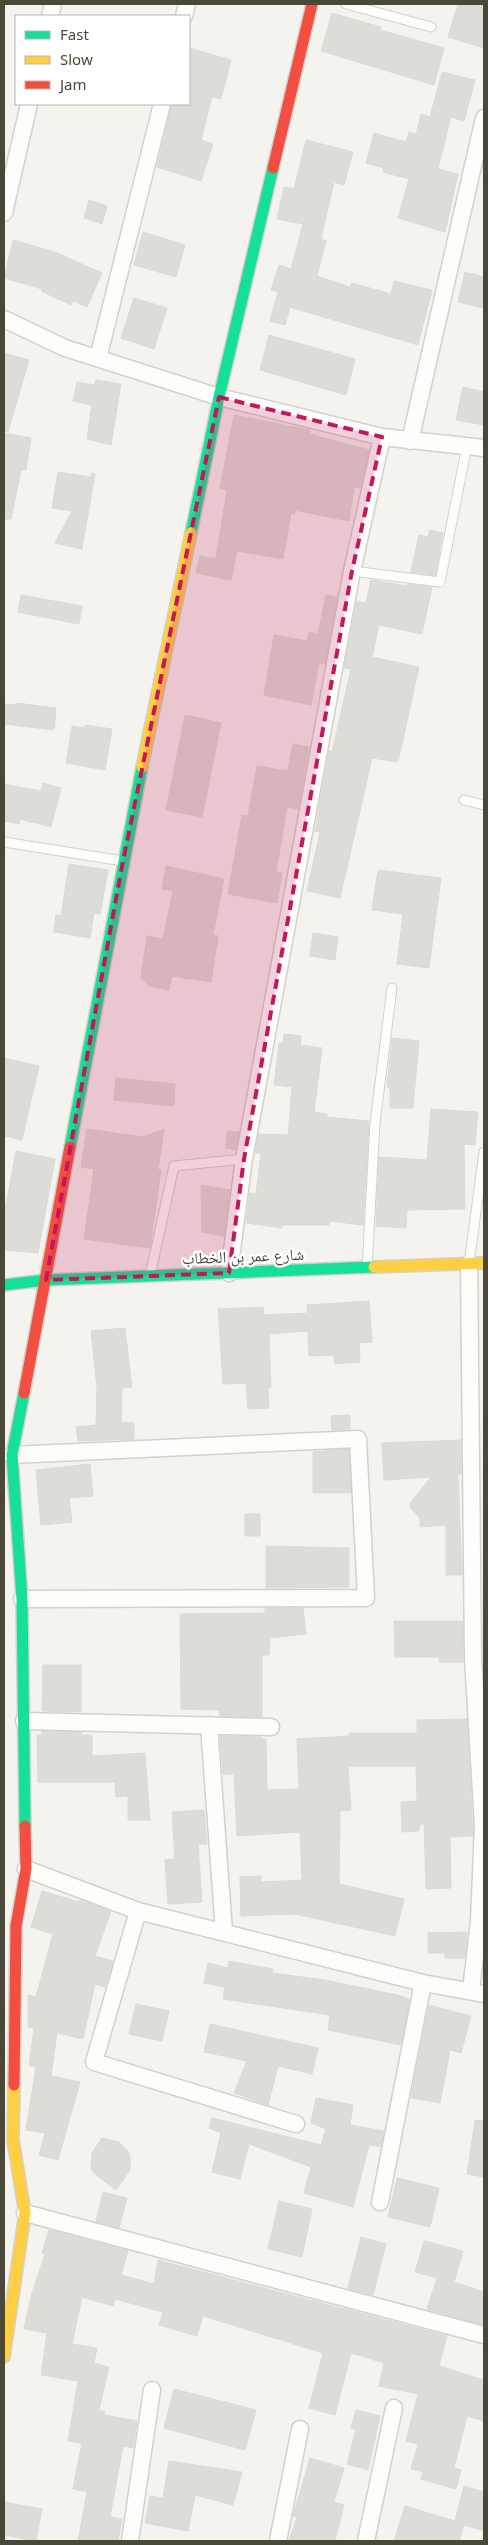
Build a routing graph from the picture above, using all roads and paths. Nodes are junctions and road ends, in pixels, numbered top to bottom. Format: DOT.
graph roads {
  1 [pos="312,4"];
  2 [pos="346,4"];
  3 [pos="430,27"];
  4 [pos="29,105"];
  5 [pos="162,105"];
  6 [pos="484,118"];
  7 [pos="4,213"];
  8 [pos="4,319"];
  9 [pos="98,358"];
  10 [pos="219,397"];
  11 [pos="382,437"];
  12 [pos="410,441"];
  13 [pos="467,446"];
  14 [pos="484,448"];
  15 [pos="352,571"];
  16 [pos="464,800"];
  17 [pos="484,805"];
  18 [pos="4,842"];
  19 [pos="123,861"];
  20 [pos="392,988"];
  21 [pos="484,1152"];
  22 [pos="244,1159"];
  23 [pos="477,1263"];
  24 [pos="367,1268"];
  25 [pos="229,1273"];
  26 [pos="150,1276"];
  27 [pos="46,1280"];
  28 [pos="4,1285"];
  29 [pos="12,1455"];
  30 [pos="22,1598"];
  31 [pos="24,1721"];
  32 [pos="210,1725"];
  33 [pos="271,1727"];
  34 [pos="26,1869"];
  35 [pos="138,1911"];
  36 [pos="224,1932"];
  37 [pos="423,1983"];
  38 [pos="478,1992"];
  39 [pos="296,2124"];
  40 [pos="380,2202"];
  41 [pos="25,2213"];
  42 [pos="484,2335"];
  43 [pos="4,2357"];
  44 [pos="152,2390"];
  45 [pos="394,2408"];
  46 [pos="300,2429"];
  47 [pos="130,2541"];
  48 [pos="278,2541"];
  49 [pos="366,2541"];
  1 -- 10 [label="street"];
  2 -- 3 [label="lane"];
  4 -- 7 [label="street"];
  5 -- 9 [label="street"];
  6 -- 12 [label="street"];
  8 -- 9 [label="street"];
  9 -- 10 [label="street"];
  10 -- 11 [label="street"];
  10 -- 19 [label="street"];
  11 -- 12 [label="street"];
  11 -- 15 [label="street"];
  12 -- 13 [label="street"];
  13 -- 14 [label="street"];
  13 -- 15 [label="lane"];
  15 -- 22 [label="street"];
  16 -- 17 [label="lane"];
  18 -- 19 [label="lane"];
  19 -- 27 [label="street"];
  20 -- 24 [label="lane"];
  21 -- 23 [label="lane"];
  22 -- 25 [label="street"];
  22 -- 26 [label="lane"];
  23 -- 24 [label="street, شارع عمر بن الخطاب"];
  23 -- 38 [label="street"];
  24 -- 25 [label="street, شارع عمر بن الخطاب"];
  25 -- 26 [label="street, شارع عمر بن الخطاب"];
  26 -- 27 [label="street, شارع عمر بن الخطاب"];
  27 -- 28 [label="street, شارع عمر بن الخطاب"];
  27 -- 29 [label="street"];
  29 -- 30 [label="street"];
  29 -- 30 [label="street"];
  30 -- 31 [label="street"];
  31 -- 32 [label="street"];
  31 -- 34 [label="street"];
  32 -- 33 [label="street"];
  32 -- 36 [label="street"];
  34 -- 35 [label="street"];
  34 -- 41 [label="street"];
  35 -- 36 [label="street"];
  35 -- 39 [label="street"];
  36 -- 37 [label="street"];
  37 -- 38 [label="street"];
  37 -- 40 [label="street"];
  41 -- 42 [label="street"];
  41 -- 43 [label="street"];
  44 -- 47 [label="street"];
  45 -- 49 [label="street"];
  46 -- 48 [label="street"];
}
